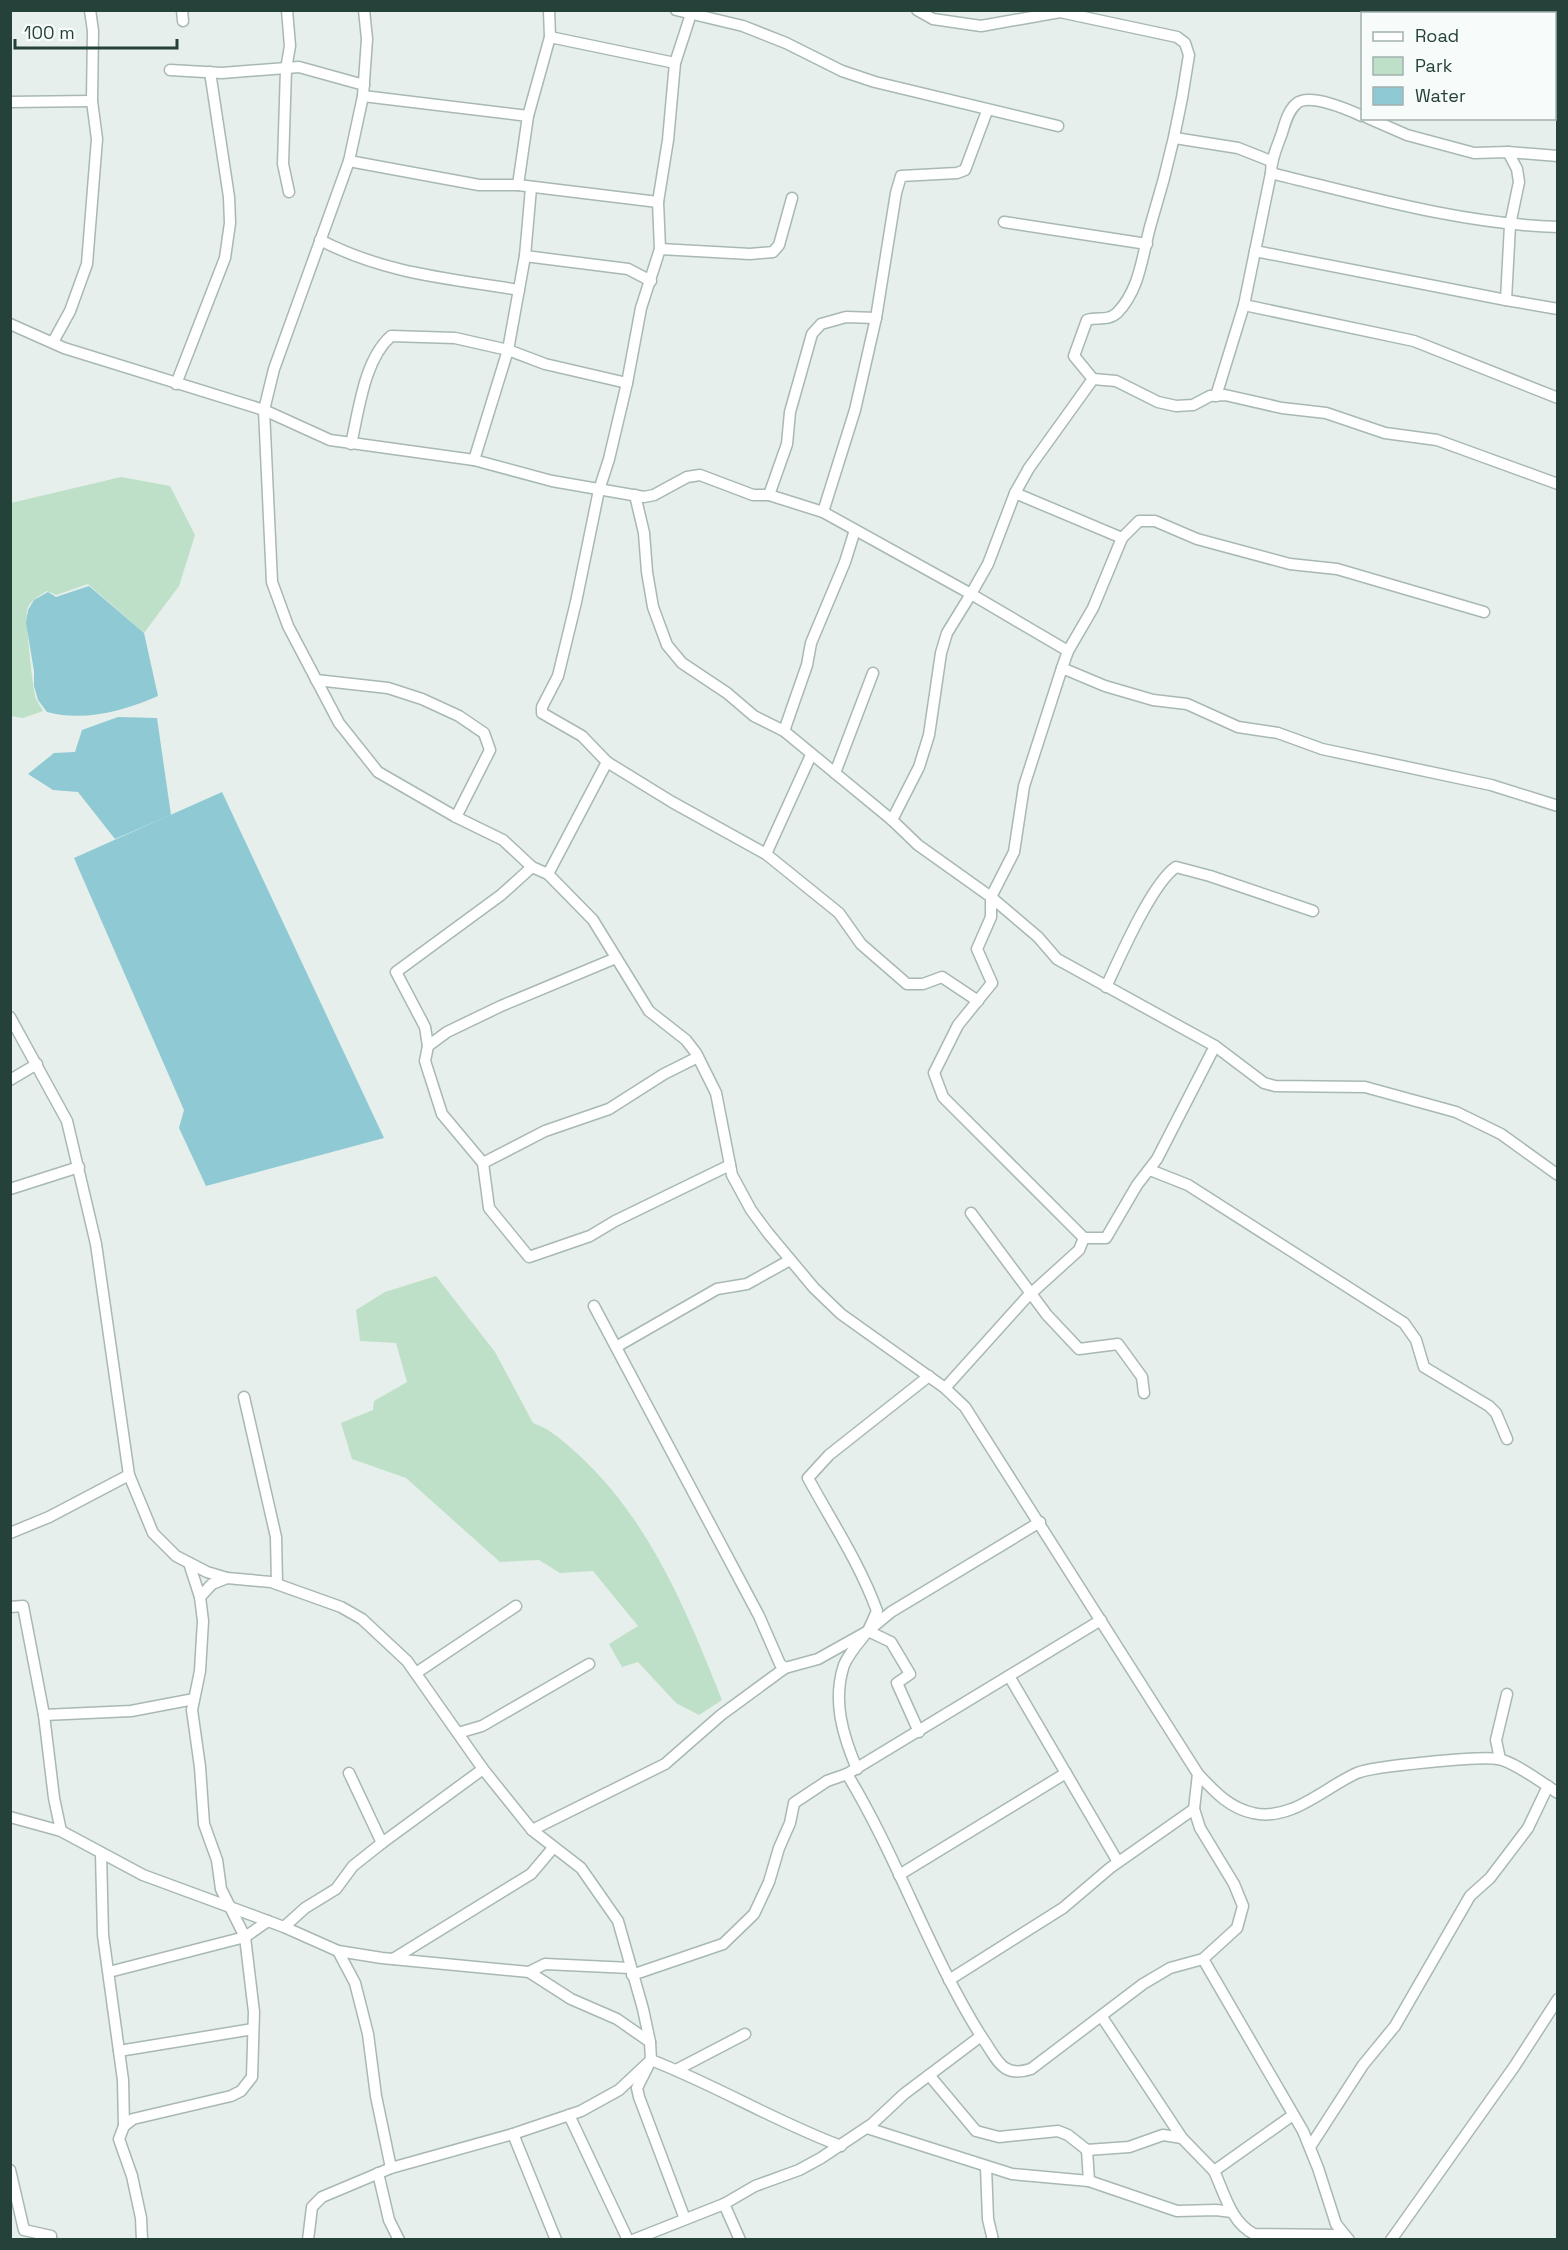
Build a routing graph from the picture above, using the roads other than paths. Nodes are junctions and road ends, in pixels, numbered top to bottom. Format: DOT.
graph roads {
  1 [pos="90,10"];
  2 [pos="287,10"];
  3 [pos="364,10"];
  4 [pos="549,10"];
  5 [pos="676,10"];
  6 [pos="916,10"];
  7 [pos="691,14"];
  8 [pos="550,37"];
  9 [pos="675,63"];
  10 [pos="286,69"];
  11 [pos="170,70"];
  12 [pos="210,72"];
  13 [pos="363,91"];
  14 [pos="92,101"];
  15 [pos="10,102"];
  16 [pos="987,111"];
  17 [pos="528,116"];
  18 [pos="1361,116"];
  19 [pos="1373,120"];
  20 [pos="1058,126"];
  21 [pos="1175,138"];
  22 [pos="1508,152"];
  23 [pos="1557,156"];
  24 [pos="349,161"];
  25 [pos="1271,161"];
  26 [pos="1271,173"];
  27 [pos="518,185"];
  28 [pos="531,188"];
  29 [pos="289,192"];
  30 [pos="792,198"];
  31 [pos="658,202"];
  32 [pos="1004,222"];
  33 [pos="1510,225"];
  34 [pos="1557,227"];
  35 [pos="320,240"];
  36 [pos="1148,244"];
  37 [pos="660,249"];
  38 [pos="1255,251"];
  39 [pos="525,255"];
  40 [pos="651,281"];
  41 [pos="519,290"];
  42 [pos="1506,300"];
  43 [pos="1244,305"];
  44 [pos="1557,309"];
  45 [pos="876,318"];
  46 [pos="10,324"];
  47 [pos="53,342"];
  48 [pos="508,350"];
  49 [pos="1093,379"];
  50 [pos="627,383"];
  51 [pos="176,384"];
  52 [pos="1216,396"];
  53 [pos="1557,398"];
  54 [pos="264,410"];
  55 [pos="351,444"];
  56 [pos="474,460"];
  57 [pos="1557,484"];
  58 [pos="598,490"];
  59 [pos="1015,493"];
  60 [pos="635,495"];
  61 [pos="769,495"];
  62 [pos="823,512"];
  63 [pos="855,530"];
  64 [pos="1122,538"];
  65 [pos="971,594"];
  66 [pos="1484,612"];
  67 [pos="1068,651"];
  68 [pos="1062,668"];
  69 [pos="873,673"];
  70 [pos="316,680"];
  71 [pos="784,731"];
  72 [pos="811,755"];
  73 [pos="607,762"];
  74 [pos="835,773"];
  75 [pos="1557,806"];
  76 [pos="456,817"];
  77 [pos="892,820"];
  78 [pos="766,854"];
  79 [pos="532,867"];
  80 [pos="548,874"];
  81 [pos="991,897"];
  82 [pos="1313,911"];
  83 [pos="616,958"];
  84 [pos="1106,987"];
  85 [pos="978,1001"];
  86 [pos="10,1017"];
  87 [pos="428,1046"];
  88 [pos="1215,1046"];
  89 [pos="698,1057"];
  90 [pos="37,1064"];
  91 [pos="10,1080"];
  92 [pos="483,1163"];
  93 [pos="730,1165"];
  94 [pos="79,1167"];
  95 [pos="1150,1170"];
  96 [pos="1557,1175"];
  97 [pos="10,1190"];
  98 [pos="971,1213"];
  99 [pos="1084,1238"];
  100 [pos="790,1260"];
  101 [pos="1032,1292"];
  102 [pos="594,1306"];
  103 [pos="616,1347"];
  104 [pos="929,1376"];
  105 [pos="945,1388"];
  106 [pos="1144,1393"];
  107 [pos="243,1397"];
  108 [pos="1507,1439"];
  109 [pos="129,1475"];
  110 [pos="1040,1522"];
  111 [pos="10,1533"];
  112 [pos="189,1563"];
  113 [pos="227,1578"];
  114 [pos="277,1584"];
  115 [pos="200,1598"];
  116 [pos="516,1606"];
  117 [pos="10,1607"];
  118 [pos="1101,1620"];
  119 [pos="868,1631"];
  120 [pos="589,1664"];
  121 [pos="785,1668"];
  122 [pos="416,1673"];
  123 [pos="1009,1676"];
  124 [pos="1507,1694"];
  125 [pos="194,1699"];
  126 [pos="44,1715"];
  127 [pos="920,1732"];
  128 [pos="458,1733"];
  129 [pos="1500,1759"];
  130 [pos="483,1769"];
  131 [pos="852,1772"];
  132 [pos="349,1773"];
  133 [pos="1066,1773"];
  134 [pos="1198,1774"];
  135 [pos="1548,1786"];
  136 [pos="1557,1793"];
  137 [pos="1194,1809"];
  138 [pos="10,1817"];
  139 [pos="532,1830"];
  140 [pos="61,1832"];
  141 [pos="382,1843"];
  142 [pos="553,1848"];
  143 [pos="101,1853"];
  144 [pos="1118,1862"];
  145 [pos="899,1875"];
  146 [pos="231,1908"];
  147 [pos="268,1921"];
  148 [pos="284,1927"];
  149 [pos="245,1937"];
  150 [pos="338,1951"];
  151 [pos="393,1959"];
  152 [pos="1203,1959"];
  153 [pos="529,1971"];
  154 [pos="631,1971"];
  155 [pos="109,1972"];
  156 [pos="949,1980"];
  157 [pos="1557,1999"];
  158 [pos="1102,2017"];
  159 [pos="253,2029"];
  160 [pos="745,2034"];
  161 [pos="981,2036"];
  162 [pos="650,2042"];
  163 [pos="119,2051"];
  164 [pos="651,2060"];
  165 [pos="676,2070"];
  166 [pos="929,2075"];
  167 [pos="569,2115"];
  168 [pos="1293,2115"];
  169 [pos="124,2126"];
  170 [pos="867,2128"];
  171 [pos="513,2134"];
  172 [pos="1182,2138"];
  173 [pos="841,2146"];
  174 [pos="1310,2147"];
  175 [pos="1087,2150"];
  176 [pos="986,2167"];
  177 [pos="391,2168"];
  178 [pos="10,2170"];
  179 [pos="1214,2171"];
  180 [pos="378,2173"];
  181 [pos="1089,2181"];
  182 [pos="724,2204"];
  183 [pos="1232,2212"];
  184 [pos="685,2219"];
  185 [pos="1253,2237"];
  186 [pos="1346,2237"];
  187 [pos="51,2240"];
  188 [pos="142,2240"];
  189 [pos="308,2240"];
  190 [pos="399,2240"];
  191 [pos="556,2240"];
  192 [pos="628,2240"];
  193 [pos="633,2240"];
  194 [pos="740,2240"];
  195 [pos="993,2240"];
  196 [pos="1391,2240"];
  1 -- 14 [label="street"];
  2 -- 10 [label="street"];
  3 -- 13 [label="street"];
  4 -- 8 [label="street"];
  5 -- 7 [label="street"];
  6 -- 21 [label="street"];
  7 -- 9 [label="street"];
  7 -- 16 [label="street"];
  8 -- 9 [label="street"];
  8 -- 17 [label="street"];
  9 -- 31 [label="street"];
  10 -- 12 [label="street"];
  10 -- 13 [label="street"];
  10 -- 29 [label="street"];
  11 -- 12 [label="street"];
  12 -- 51 [label="street"];
  13 -- 17 [label="street"];
  13 -- 24 [label="street"];
  14 -- 15 [label="street"];
  14 -- 47 [label="street"];
  16 -- 20 [label="street"];
  16 -- 45 [label="street"];
  17 -- 27 [label="street"];
  18 -- 25 [label="street"];
  19 -- 22 [label="street"];
  21 -- 25 [label="street"];
  21 -- 36 [label="street"];
  22 -- 23 [label="street"];
  22 -- 33 [label="street"];
  24 -- 27 [label="street"];
  24 -- 35 [label="street"];
  25 -- 26 [label="street"];
  26 -- 33 [label="street"];
  26 -- 38 [label="street"];
  27 -- 28 [label="street"];
  28 -- 31 [label="street"];
  28 -- 39 [label="street"];
  30 -- 37 [label="street"];
  31 -- 37 [label="street"];
  32 -- 36 [label="street"];
  33 -- 34 [label="street"];
  33 -- 42 [label="street"];
  35 -- 41 [label="street"];
  35 -- 54 [label="street"];
  36 -- 49 [label="street"];
  37 -- 40 [label="street"];
  38 -- 42 [label="street"];
  38 -- 43 [label="street"];
  39 -- 40 [label="street"];
  39 -- 41 [label="street"];
  40 -- 50 [label="street"];
  41 -- 48 [label="street"];
  42 -- 44 [label="street"];
  43 -- 52 [label="street"];
  43 -- 53 [label="street"];
  45 -- 61 [label="street"];
  45 -- 62 [label="street"];
  46 -- 47 [label="street"];
  47 -- 51 [label="street"];
  48 -- 50 [label="street"];
  48 -- 55 [label="street"];
  48 -- 56 [label="street"];
  49 -- 52 [label="street"];
  49 -- 59 [label="street"];
  50 -- 58 [label="street"];
  51 -- 54 [label="street"];
  52 -- 57 [label="street"];
  54 -- 55 [label="street"];
  54 -- 70 [label="street"];
  55 -- 56 [label="street"];
  56 -- 58 [label="street"];
  58 -- 60 [label="street"];
  58 -- 73 [label="street"];
  59 -- 64 [label="street"];
  59 -- 65 [label="street"];
  60 -- 61 [label="street"];
  60 -- 71 [label="street"];
  61 -- 62 [label="street"];
  62 -- 63 [label="street"];
  63 -- 65 [label="street"];
  63 -- 71 [label="street"];
  64 -- 66 [label="street"];
  64 -- 67 [label="street"];
  65 -- 67 [label="street"];
  65 -- 77 [label="street"];
  67 -- 68 [label="street"];
  68 -- 75 [label="street"];
  68 -- 81 [label="street"];
  69 -- 74 [label="street"];
  70 -- 76 [label="street"];
  70 -- 76 [label="street"];
  71 -- 72 [label="street"];
  72 -- 74 [label="street"];
  72 -- 78 [label="street"];
  73 -- 78 [label="street"];
  73 -- 80 [label="street"];
  74 -- 77 [label="street"];
  76 -- 79 [label="street"];
  77 -- 81 [label="street"];
  78 -- 85 [label="street"];
  79 -- 80 [label="street"];
  79 -- 87 [label="street"];
  80 -- 83 [label="street"];
  81 -- 84 [label="street"];
  81 -- 85 [label="street"];
  82 -- 84 [label="street"];
  83 -- 87 [label="street"];
  83 -- 89 [label="street"];
  84 -- 88 [label="street"];
  85 -- 99 [label="street"];
  86 -- 90 [label="street"];
  87 -- 92 [label="street"];
  88 -- 95 [label="street"];
  88 -- 96 [label="street"];
  89 -- 92 [label="street"];
  89 -- 93 [label="street"];
  90 -- 91 [label="street"];
  90 -- 94 [label="street"];
  92 -- 93 [label="street"];
  93 -- 100 [label="street"];
  94 -- 97 [label="street"];
  94 -- 109 [label="street"];
  95 -- 99 [label="street"];
  95 -- 108 [label="street"];
  98 -- 101 [label="street"];
  99 -- 101 [label="street"];
  100 -- 103 [label="street"];
  100 -- 104 [label="street"];
  101 -- 105 [label="street"];
  101 -- 106 [label="street"];
  102 -- 103 [label="street"];
  103 -- 121 [label="street"];
  104 -- 105 [label="street"];
  104 -- 119 [label="street"];
  105 -- 110 [label="street"];
  107 -- 114 [label="street"];
  109 -- 111 [label="street"];
  109 -- 112 [label="street"];
  110 -- 118 [label="street"];
  110 -- 119 [label="street"];
  112 -- 113 [label="street"];
  112 -- 115 [label="street"];
  113 -- 114 [label="street"];
  113 -- 115 [label="street"];
  114 -- 122 [label="street"];
  115 -- 125 [label="street"];
  116 -- 122 [label="street"];
  117 -- 126 [label="street"];
  118 -- 123 [label="street"];
  118 -- 134 [label="street"];
  119 -- 121 [label="street"];
  119 -- 127 [label="street"];
  119 -- 131 [label="street"];
  120 -- 128 [label="street"];
  121 -- 139 [label="street"];
  122 -- 128 [label="street"];
  123 -- 127 [label="street"];
  123 -- 133 [label="street"];
  124 -- 129 [label="street"];
  125 -- 126 [label="street"];
  125 -- 146 [label="street"];
  126 -- 140 [label="street"];
  127 -- 131 [label="street"];
  128 -- 130 [label="street"];
  129 -- 134 [label="street"];
  129 -- 135 [label="street"];
  130 -- 139 [label="street"];
  130 -- 141 [label="street"];
  131 -- 145 [label="street"];
  131 -- 154 [label="street"];
  132 -- 141 [label="street"];
  133 -- 144 [label="street"];
  133 -- 145 [label="street"];
  134 -- 137 [label="street"];
  135 -- 136 [label="street"];
  135 -- 174 [label="street"];
  137 -- 144 [label="street"];
  137 -- 152 [label="street"];
  138 -- 140 [label="street"];
  139 -- 142 [label="street"];
  140 -- 143 [label="street"];
  141 -- 148 [label="street"];
  142 -- 151 [label="street"];
  142 -- 154 [label="street"];
  143 -- 146 [label="street"];
  143 -- 155 [label="street"];
  144 -- 156 [label="street"];
  145 -- 156 [label="street"];
  146 -- 147 [label="street"];
  146 -- 149 [label="street"];
  147 -- 148 [label="street"];
  147 -- 149 [label="street"];
  148 -- 150 [label="street"];
  149 -- 155 [label="street"];
  149 -- 159 [label="street"];
  150 -- 151 [label="street"];
  150 -- 177 [label="street"];
  151 -- 153 [label="street"];
  152 -- 158 [label="street"];
  152 -- 168 [label="street"];
  153 -- 154 [label="street"];
  153 -- 162 [label="street"];
  154 -- 162 [label="street"];
  155 -- 163 [label="street"];
  156 -- 161 [label="street"];
  157 -- 196 [label="street"];
  158 -- 161 [label="street"];
  158 -- 172 [label="street"];
  159 -- 163 [label="street"];
  159 -- 169 [label="street"];
  160 -- 165 [label="street"];
  161 -- 166 [label="street"];
  162 -- 164 [label="street"];
  163 -- 169 [label="street"];
  164 -- 165 [label="street"];
  164 -- 167 [label="street"];
  164 -- 184 [label="street"];
  165 -- 173 [label="street"];
  166 -- 170 [label="street"];
  166 -- 175 [label="street"];
  167 -- 171 [label="street"];
  167 -- 192 [label="street"];
  168 -- 174 [label="street"];
  168 -- 179 [label="street"];
  169 -- 188 [label="street"];
  170 -- 173 [label="street"];
  170 -- 176 [label="street"];
  171 -- 177 [label="street"];
  171 -- 191 [label="street"];
  172 -- 175 [label="street"];
  172 -- 179 [label="street"];
  173 -- 182 [label="street"];
  174 -- 186 [label="street"];
  175 -- 181 [label="street"];
  176 -- 181 [label="street"];
  176 -- 195 [label="street"];
  177 -- 180 [label="street"];
  178 -- 187 [label="street"];
  179 -- 183 [label="street"];
  180 -- 189 [label="street"];
  180 -- 190 [label="street"];
  181 -- 183 [label="street"];
  182 -- 184 [label="street"];
  182 -- 194 [label="street"];
  183 -- 185 [label="street"];
  184 -- 193 [label="street"];
  185 -- 186 [label="street"];
}
